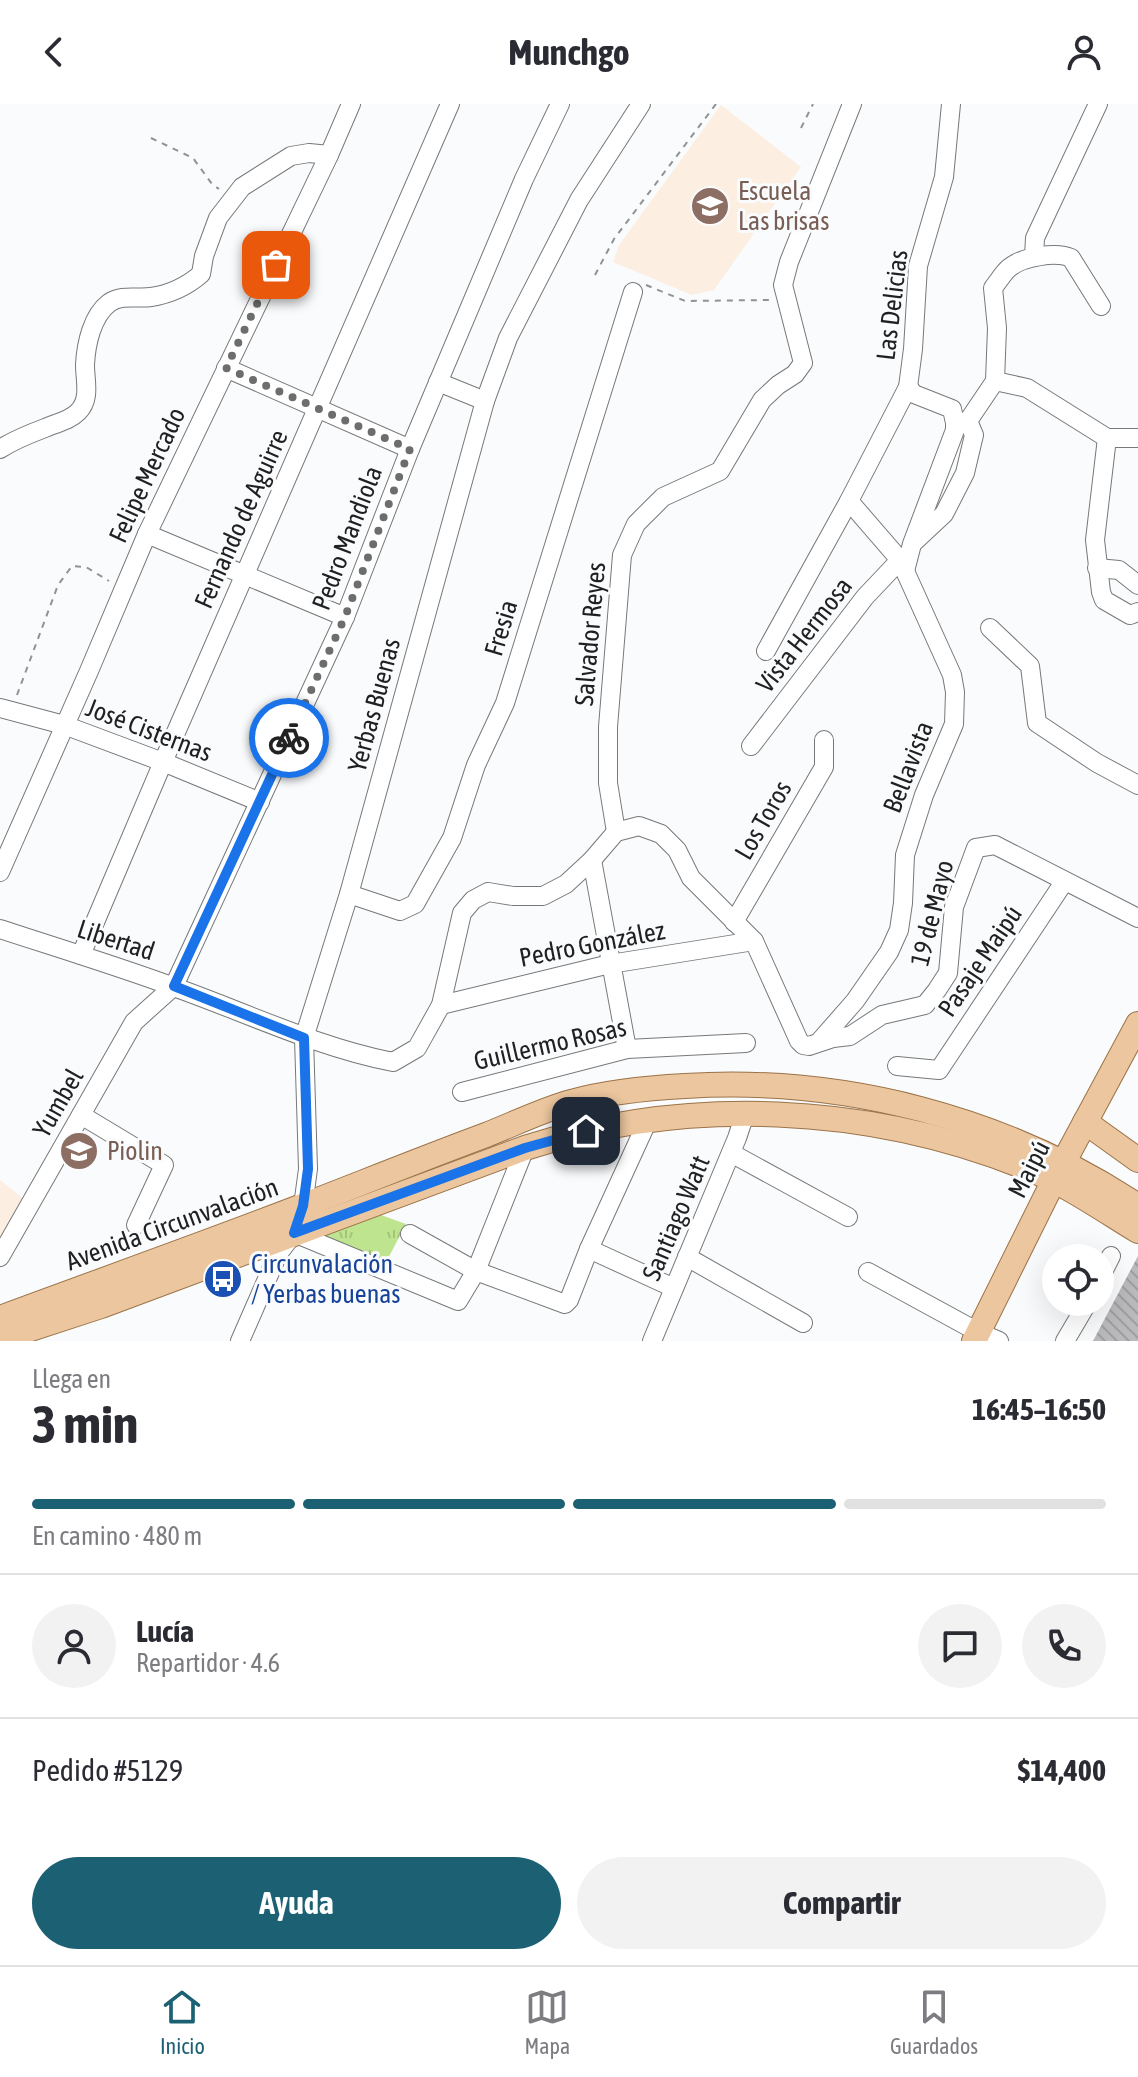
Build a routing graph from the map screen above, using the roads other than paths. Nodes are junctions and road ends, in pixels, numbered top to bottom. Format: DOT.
graph roads {
  1 [pos="351,104"];
  2 [pos="450,104"];
  3 [pos="560,104"];
  4 [pos="641,104"];
  5 [pos="852,104"];
  6 [pos="951,104"];
  7 [pos="1098,104"];
  8 [pos="329,155"];
  9 [pos="1034,257"];
  10 [pos="633,292"];
  11 [pos="1101,306"];
  12 [pos="226,368"];
  13 [pos="995,381"];
  14 [pos="438,382"];
  15 [pos="908,387"];
  16 [pos="485,401"];
  17 [pos="317,409"];
  18 [pos="966,418"];
  19 [pos="1107,438"];
  20 [pos="1138,438"];
  21 [pos="0,449"];
  22 [pos="410,449"];
  23 [pos="849,501"];
  24 [pos="147,534"];
  25 [pos="903,565"];
  26 [pos="1097,568"];
  27 [pos="244,575"];
  28 [pos="1138,585"];
  29 [pos="1138,612"];
  30 [pos="345,617"];
  31 [pos="990,628"];
  32 [pos="766,651"];
  33 [pos="5,710"];
  34 [pos="64,725"];
  35 [pos="824,740"];
  36 [pos="751,746"];
  37 [pos="163,762"];
  38 [pos="1138,785"];
  39 [pos="260,802"];
  40 [pos="616,832"];
  41 [pos="592,860"];
  42 [pos="0,872"];
  43 [pos="1064,882"];
  44 [pos="349,894"];
  45 [pos="1138,918"];
  46 [pos="734,922"];
  47 [pos="0,929"];
  48 [pos="754,941"];
  49 [pos="81,955"];
  50 [pos="610,964"];
  51 [pos="174,986"];
  52 [pos="441,1005"];
  53 [pos="1138,1024"];
  54 [pos="304,1038"];
  55 [pos="819,1042"];
  56 [pos="746,1043"];
  57 [pos="627,1049"];
  58 [pos="897,1066"];
  59 [pos="764,1085"];
  60 [pos="462,1092"];
  61 [pos="745,1114"];
  62 [pos="81,1115"];
  63 [pos="648,1120"];
  64 [pos="1085,1122"];
  65 [pos="525,1148"];
  66 [pos="731,1153"];
  67 [pos="1138,1160"];
  68 [pos="1058,1171"];
  69 [pos="303,1206"];
  70 [pos="1138,1206"];
  71 [pos="848,1217"];
  72 [pos="136,1225"];
  73 [pos="1138,1231"];
  74 [pos="294,1233"];
  75 [pos="410,1234"];
  76 [pos="589,1249"];
  77 [pos="0,1257"];
  78 [pos="687,1257"];
  79 [pos="476,1271"];
  80 [pos="868,1272"];
  81 [pos="674,1288"];
  82 [pos="1080,1316"];
  83 [pos="0,1318"];
  84 [pos="803,1323"];
  85 [pos="984,1338"];
  86 [pos="0,1339"];
  87 [pos="242,1340"];
  88 [pos="652,1341"];
  89 [pos="1065,1341"];
  1 -- 8 [label="street, Felipe Mercado"];
  2 -- 17 [label="street, Fernando de Aguirre"];
  3 -- 14 [label="street, Pedro Mandiola"];
  4 -- 16 [label="street, Yerbas Buenas"];
  5 -- 40 [label="street, Salvador Reyes"];
  6 -- 15 [label="street, Las Delicias"];
  7 -- 9 [label="street"];
  8 -- 12 [label="street, Felipe Mercado"];
  8 -- 21 [label="street"];
  9 -- 11 [label="street"];
  9 -- 13 [label="street"];
  10 -- 44 [label="street, Fresia"];
  12 -- 17 [label="street"];
  12 -- 24 [label="street, Felipe Mercado"];
  13 -- 18 [label="street"];
  13 -- 19 [label="street"];
  14 -- 16 [label="street"];
  14 -- 22 [label="street, Pedro Mandiola"];
  15 -- 18 [label="street"];
  15 -- 23 [label="street, Las Delicias"];
  16 -- 44 [label="street, Yerbas Buenas"];
  17 -- 22 [label="street"];
  17 -- 27 [label="street, Fernando de Aguirre"];
  18 -- 25 [label="street"];
  19 -- 20 [label="street"];
  19 -- 26 [label="street"];
  22 -- 30 [label="street, Pedro Mandiola"];
  23 -- 25 [label="street"];
  23 -- 32 [label="street, Las Delicias"];
  24 -- 27 [label="street"];
  24 -- 34 [label="street, Felipe Mercado"];
  25 -- 36 [label="street, Vista Hermosa"];
  25 -- 55 [label="street, Bellavista"];
  26 -- 28 [label="street"];
  26 -- 29 [label="street"];
  27 -- 30 [label="street"];
  27 -- 37 [label="street, Fernando de Aguirre"];
  30 -- 39 [label="street, Pedro Mandiola"];
  31 -- 38 [label="street"];
  33 -- 34 [label="street, José Cisternas"];
  34 -- 37 [label="street, José Cisternas"];
  34 -- 42 [label="street, Felipe Mercado"];
  35 -- 46 [label="street, Los Toros"];
  37 -- 39 [label="street, José Cisternas"];
  37 -- 49 [label="street, Fernando de Aguirre"];
  39 -- 51 [label="street, Pedro Mandiola"];
  40 -- 41 [label="street"];
  40 -- 46 [label="street"];
  41 -- 50 [label="street"];
  41 -- 52 [label="street"];
  43 -- 45 [label="street, 19 de Mayo"];
  43 -- 55 [label="street, 19 de Mayo"];
  43 -- 58 [label="street, Pasaje Maipú"];
  44 -- 54 [label="street, Yerbas Buenas"];
  46 -- 48 [label="street"];
  47 -- 49 [label="street, Libertad"];
  48 -- 50 [label="street, Pedro González"];
  48 -- 55 [label="street"];
  49 -- 51 [label="street, Libertad"];
  50 -- 52 [label="street, Pedro González"];
  50 -- 57 [label="street"];
  51 -- 54 [label="street, Libertad"];
  51 -- 62 [label="street, Yumbel"];
  52 -- 54 [label="street"];
  53 -- 64 [label="main road, Maipú"];
  54 -- 69 [label="street, Yerbas Buenas"];
  56 -- 57 [label="street, Guillermo Rosas"];
  57 -- 60 [label="street, Guillermo Rosas"];
  59 -- 61 [label="main road"];
  59 -- 68 [label="main road, Avenida Circunvalación"];
  59 -- 69 [label="main road, Avenida Circunvalación"];
  61 -- 63 [label="main road, Avenida Circunvalación"];
  61 -- 66 [label="street, Santiago Watt"];
  61 -- 68 [label="main road, Avenida Circunvalación"];
  62 -- 72 [label="street"];
  62 -- 77 [label="street, Yumbel"];
  63 -- 65 [label="main road, Avenida Circunvalación"];
  63 -- 76 [label="street"];
  64 -- 67 [label="main road"];
  64 -- 68 [label="main road, Maipú"];
  65 -- 74 [label="main road, Avenida Circunvalación"];
  65 -- 79 [label="street"];
  66 -- 71 [label="street"];
  66 -- 78 [label="street, Santiago Watt"];
  68 -- 70 [label="main road, Avenida Circunvalación"];
  68 -- 73 [label="main road, Avenida Circunvalación"];
  68 -- 85 [label="main road, Maipú"];
  69 -- 74 [label="street, Yerbas Buenas"];
  69 -- 83 [label="main road, Avenida Circunvalación"];
  74 -- 79 [label="street"];
  74 -- 86 [label="main road, Avenida Circunvalación"];
  74 -- 87 [label="street, Yerbas Buenas"];
  75 -- 79 [label="street"];
  76 -- 79 [label="street"];
  76 -- 81 [label="street"];
  78 -- 81 [label="street, Santiago Watt"];
  78 -- 84 [label="street"];
  80 -- 85 [label="street"];
  81 -- 88 [label="street, Santiago Watt"];
  82 -- 89 [label="street"];
}
